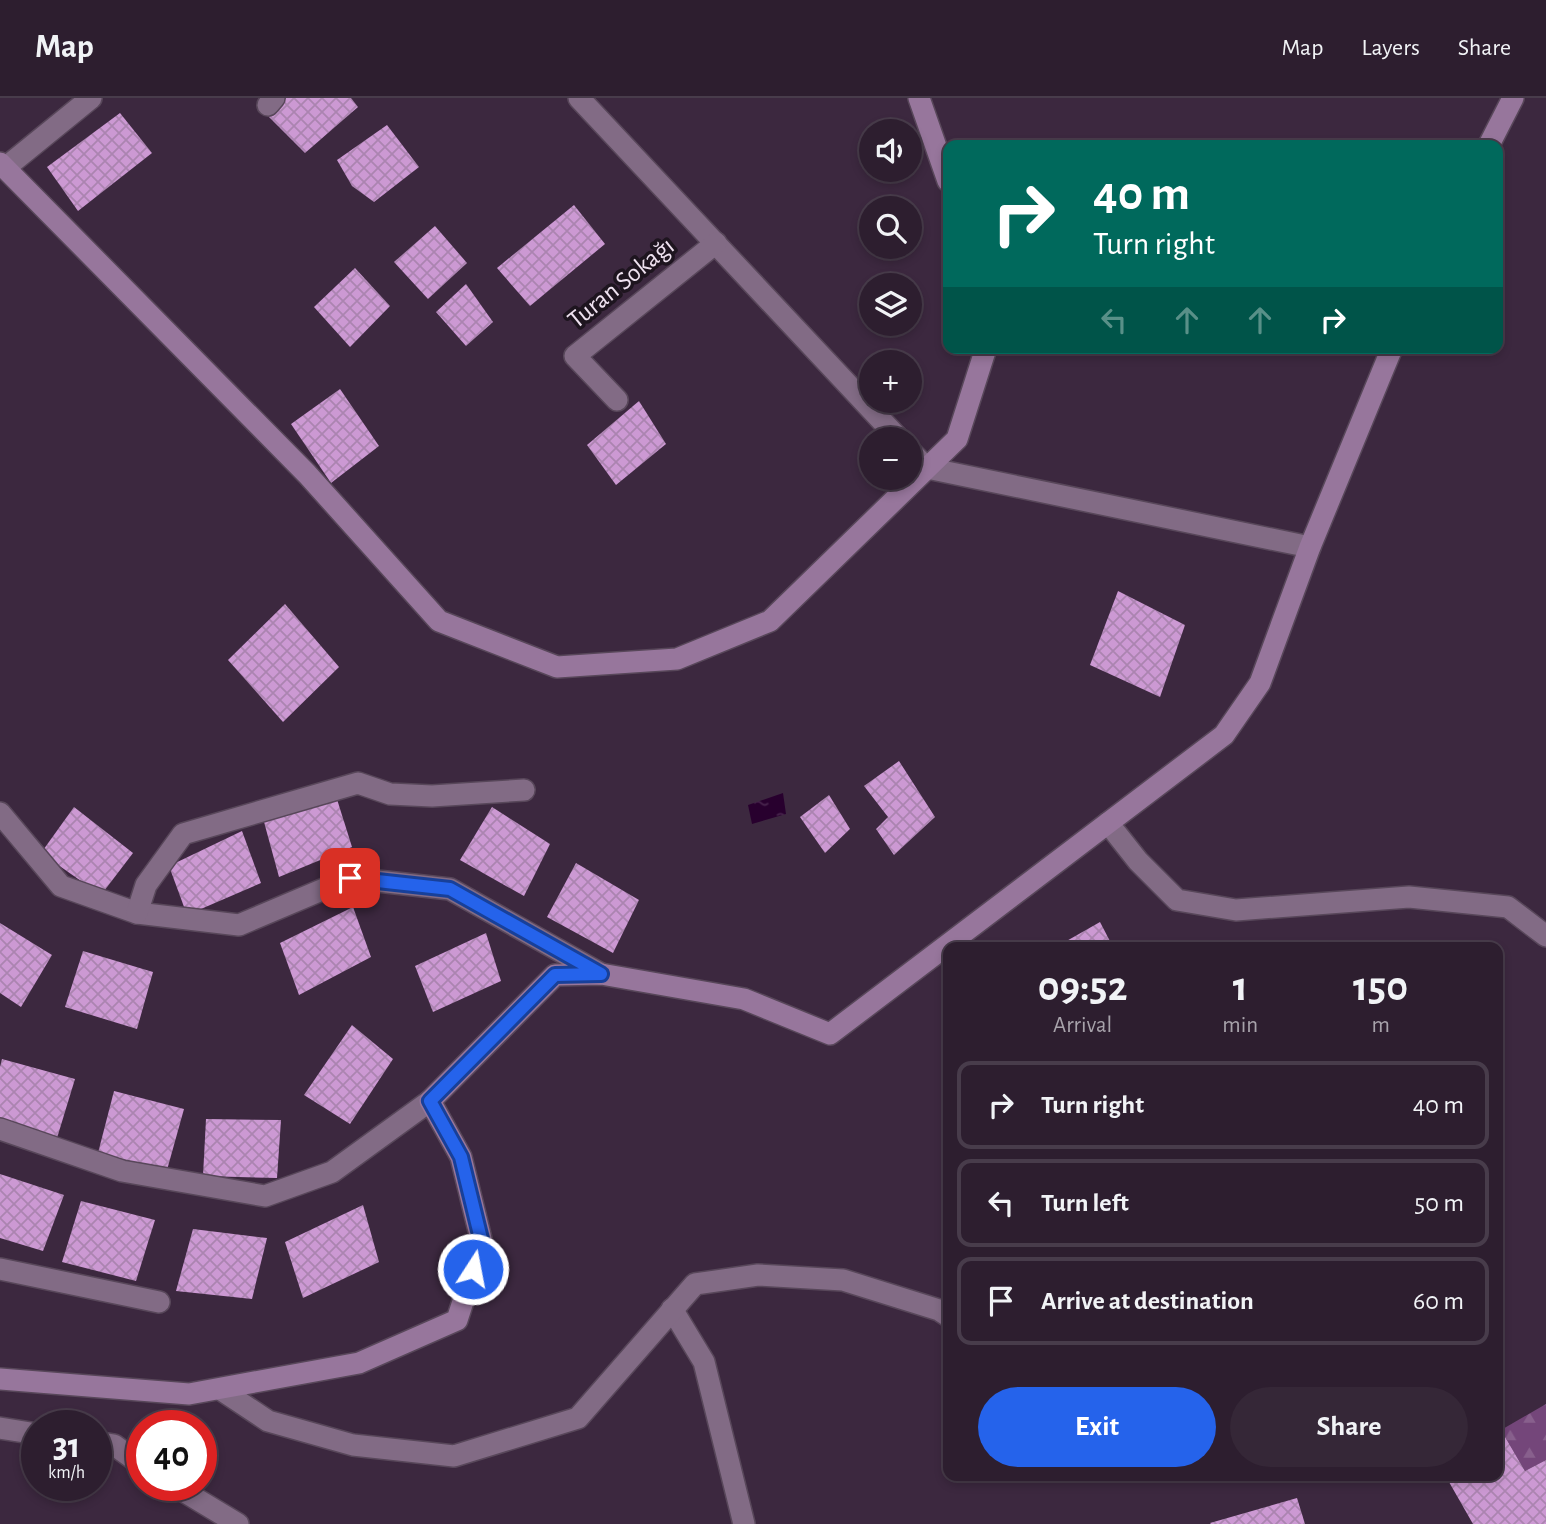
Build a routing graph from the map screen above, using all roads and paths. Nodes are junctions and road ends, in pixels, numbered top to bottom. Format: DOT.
graph roads {
  1 [pos="91,98"];
  2 [pos="579,98"];
  3 [pos="919,98"];
  4 [pos="1513,98"];
  5 [pos="1492,140"];
  6 [pos="3,166"];
  7 [pos="943,167"];
  8 [pos="716,243"];
  9 [pos="984,354"];
  10 [pos="1390,354"];
  11 [pos="617,400"];
  12 [pos="888,427"];
  13 [pos="922,463"];
  14 [pos="927,468"];
  15 [pos="1310,547"];
  16 [pos="524,790"];
  17 [pos="0,813"];
  18 [pos="1108,823"];
  19 [pos="137,913"];
  20 [pos="1546,936"];
  21 [pos="951,942"];
  22 [pos="943,948"];
  23 [pos="601,974"];
  24 [pos="430,1101"];
  25 [pos="0,1129"];
  26 [pos="0,1269"];
  27 [pos="159,1302"];
  28 [pos="672,1309"];
  29 [pos="943,1313"];
  30 [pos="0,1379"];
  31 [pos="220,1389"];
  32 [pos="0,1429"];
  33 [pos="21,1432"];
  34 [pos="200,1501"];
  35 [pos="238,1524"];
  36 [pos="744,1524"];
  1 -- 6 [label="street"];
  2 -- 8 [label="street"];
  3 -- 7 [label="street"];
  4 -- 5 [label="street"];
  6 -- 14 [label="street"];
  8 -- 11 [label="street, Turan Sokağı"];
  8 -- 12 [label="street"];
  9 -- 14 [label="street"];
  10 -- 15 [label="street"];
  13 -- 14 [label="street"];
  14 -- 15 [label="street"];
  15 -- 18 [label="street"];
  16 -- 19 [label="street"];
  17 -- 19 [label="street"];
  18 -- 20 [label="street"];
  18 -- 21 [label="street"];
  19 -- 23 [label="street"];
  22 -- 23 [label="street"];
  23 -- 24 [label="street"];
  24 -- 25 [label="street"];
  24 -- 31 [label="street"];
  26 -- 27 [label="street"];
  28 -- 29 [label="street"];
  28 -- 31 [label="street"];
  28 -- 36 [label="street"];
  30 -- 31 [label="street"];
  32 -- 33 [label="street"];
  34 -- 35 [label="street"];
}
